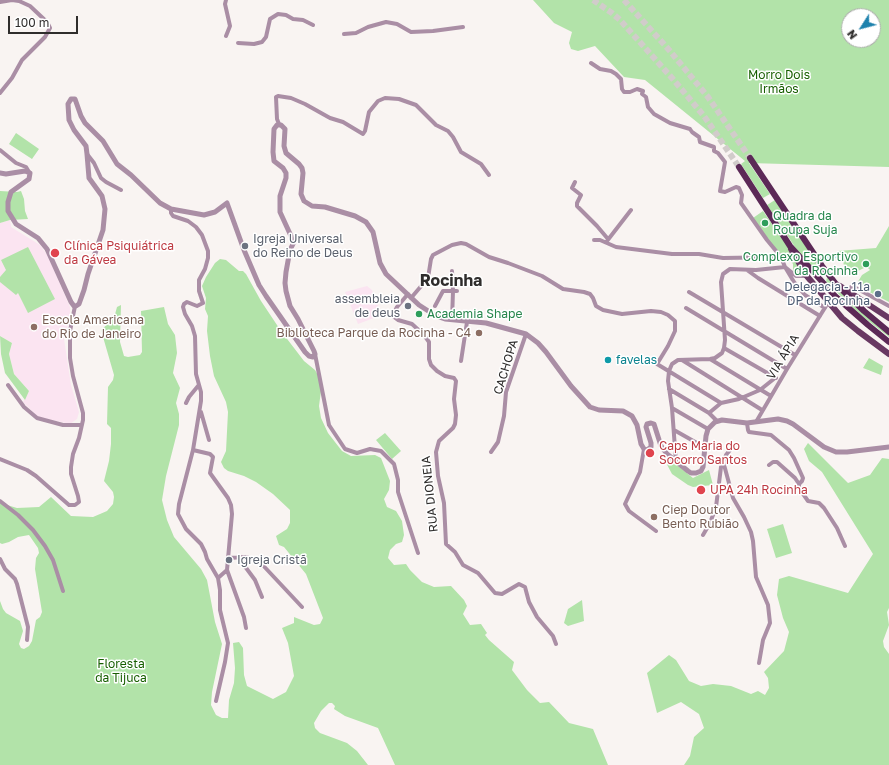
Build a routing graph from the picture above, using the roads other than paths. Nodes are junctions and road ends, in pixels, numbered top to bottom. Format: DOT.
graph roads {
  1 [pos="226,0"];
  2 [pos="0,2"];
  3 [pos="314,25"];
  4 [pos="463,27"];
  5 [pos="344,34"];
  6 [pos="226,36"];
  7 [pos="238,43"];
  8 [pos="591,63"];
  9 [pos="0,94"];
  10 [pos="279,124"];
  11 [pos="0,150"];
  12 [pos="88,154"];
  13 [pos="750,158"];
  14 [pos="739,167"];
  15 [pos="29,172"];
  16 [pos="0,173"];
  17 [pos="489,175"];
  18 [pos="575,182"];
  19 [pos="121,190"];
  20 [pos="171,209"];
  21 [pos="630,210"];
  22 [pos="594,240"];
  23 [pos="607,241"];
  24 [pos="790,246"];
  25 [pos="780,257"];
  26 [pos="785,268"];
  27 [pos="746,269"];
  28 [pos="452,271"];
  29 [pos="806,275"];
  30 [pos="836,284"];
  31 [pos="850,288"];
  32 [pos="455,291"];
  33 [pos="689,292"];
  34 [pos="409,296"];
  35 [pos="827,305"];
  36 [pos="75,306"];
  37 [pos="435,306"];
  38 [pos="889,306"];
  39 [pos="686,308"];
  40 [pos="723,312"];
  41 [pos="820,316"];
  42 [pos="889,318"];
  43 [pos="452,320"];
  44 [pos="467,322"];
  45 [pos="725,332"];
  46 [pos="889,332"];
  47 [pos="526,334"];
  48 [pos="889,342"];
  49 [pos="724,348"];
  50 [pos="315,354"];
  51 [pos="889,354"];
  52 [pos="795,356"];
  53 [pos="710,359"];
  54 [pos="682,360"];
  55 [pos="461,361"];
  56 [pos="787,369"];
  57 [pos="669,371"];
  58 [pos="775,378"];
  59 [pos="779,381"];
  60 [pos="8,385"];
  61 [pos="198,386"];
  62 [pos="669,389"];
  63 [pos="760,390"];
  64 [pos="771,396"];
  65 [pos="742,398"];
  66 [pos="721,403"];
  67 [pos="186,404"];
  68 [pos="672,408"];
  69 [pos="200,410"];
  70 [pos="762,410"];
  71 [pos="709,412"];
  72 [pos="717,421"];
  73 [pos="756,422"];
  74 [pos="747,423"];
  75 [pos="82,425"];
  76 [pos="708,429"];
  77 [pos="674,430"];
  78 [pos="209,440"];
  79 [pos="704,447"];
  80 [pos="889,447"];
  81 [pos="644,449"];
  82 [pos="193,450"];
  83 [pos="730,450"];
  84 [pos="491,452"];
  85 [pos="0,459"];
  86 [pos="723,461"];
  87 [pos="676,462"];
  88 [pos="769,465"];
  89 [pos="799,484"];
  90 [pos="0,501"];
  91 [pos="656,531"];
  92 [pos="703,535"];
  93 [pos="845,546"];
  94 [pos="418,553"];
  95 [pos="238,557"];
  96 [pos="229,558"];
  97 [pos="0,559"];
  98 [pos="227,570"];
  99 [pos="218,578"];
  100 [pos="63,591"];
  101 [pos="262,597"];
  102 [pos="302,607"];
  103 [pos="246,628"];
  104 [pos="27,640"];
  105 [pos="556,644"];
  106 [pos="760,663"];
  107 [pos="216,701"];
  1 -- 6 [label="street"];
  2 -- 9 [label="street"];
  3 -- 7 [label="street"];
  4 -- 5 [label="street"];
  8 -- 25 [label="street"];
  10 -- 17 [label="street"];
  10 -- 34 [label="street"];
  10 -- 50 [label="street"];
  11 -- 15 [label="street"];
  12 -- 19 [label="street"];
  12 -- 20 [label="street"];
  12 -- 36 [label="street"];
  13 -- 30 [label="highway"];
  14 -- 24 [label="highway"];
  15 -- 16 [label="street"];
  15 -- 36 [label="street"];
  18 -- 23 [label="street"];
  20 -- 50 [label="street"];
  20 -- 61 [label="street"];
  21 -- 23 [label="street"];
  22 -- 23 [label="street"];
  23 -- 25 [label="street"];
  24 -- 29 [label="main road"];
  24 -- 48 [label="highway"];
  25 -- 26 [label="street"];
  26 -- 27 [label="street"];
  26 -- 29 [label="street"];
  26 -- 35 [label="street"];
  27 -- 40 [label="street"];
  27 -- 41 [label="street"];
  28 -- 32 [label="street"];
  29 -- 35 [label="main road"];
  30 -- 42 [label="main road"];
  30 -- 46 [label="highway"];
  31 -- 38 [label="street"];
  32 -- 37 [label="street"];
  32 -- 43 [label="street"];
  33 -- 40 [label="street"];
  34 -- 43 [label="street"];
  34 -- 57 [label="street"];
  34 -- 105 [label="street, RUA DIONEIA"];
  35 -- 41 [label="street, VIA ÁPIA"];
  35 -- 51 [label="main road"];
  36 -- 75 [label="street"];
  39 -- 45 [label="street"];
  40 -- 45 [label="street"];
  40 -- 52 [label="street"];
  41 -- 52 [label="street, VIA ÁPIA"];
  43 -- 44 [label="street"];
  44 -- 47 [label="street"];
  44 -- 55 [label="street"];
  45 -- 49 [label="street"];
  45 -- 56 [label="street"];
  47 -- 81 [label="street"];
  47 -- 84 [label="street, CACHOPA"];
  49 -- 53 [label="street"];
  49 -- 58 [label="street"];
  50 -- 94 [label="street"];
  52 -- 56 [label="street, VIA ÁPIA"];
  53 -- 54 [label="street"];
  53 -- 63 [label="street"];
  54 -- 57 [label="street"];
  54 -- 65 [label="street"];
  56 -- 59 [label="street, VIA ÁPIA"];
  57 -- 62 [label="street"];
  57 -- 66 [label="street"];
  58 -- 59 [label="street"];
  58 -- 63 [label="street"];
  59 -- 64 [label="street, VIA ÁPIA"];
  60 -- 75 [label="street"];
  61 -- 67 [label="street"];
  61 -- 69 [label="street"];
  62 -- 68 [label="street"];
  62 -- 71 [label="street"];
  63 -- 64 [label="street"];
  63 -- 65 [label="street"];
  64 -- 70 [label="street, VIA ÁPIA"];
  65 -- 66 [label="street"];
  65 -- 70 [label="street"];
  66 -- 71 [label="street"];
  68 -- 76 [label="street"];
  68 -- 77 [label="street"];
  69 -- 78 [label="street"];
  69 -- 82 [label="street"];
  70 -- 73 [label="street, VIA ÁPIA"];
  71 -- 72 [label="street"];
  72 -- 74 [label="street"];
  72 -- 76 [label="street"];
  73 -- 74 [label="street"];
  73 -- 80 [label="street"];
  74 -- 89 [label="street"];
  75 -- 85 [label="street"];
  76 -- 79 [label="street"];
  77 -- 79 [label="street"];
  77 -- 87 [label="street"];
  79 -- 87 [label="street"];
  81 -- 87 [label="street"];
  81 -- 91 [label="street"];
  82 -- 96 [label="street"];
  82 -- 99 [label="street"];
  83 -- 86 [label="street"];
  86 -- 92 [label="street"];
  86 -- 106 [label="street"];
  88 -- 89 [label="street"];
  89 -- 93 [label="street"];
  90 -- 100 [label="street"];
  95 -- 96 [label="street"];
  95 -- 101 [label="street"];
  95 -- 102 [label="street"];
  96 -- 98 [label="street"];
  97 -- 104 [label="street"];
  98 -- 99 [label="street"];
  98 -- 103 [label="street"];
  99 -- 107 [label="street"];
}
